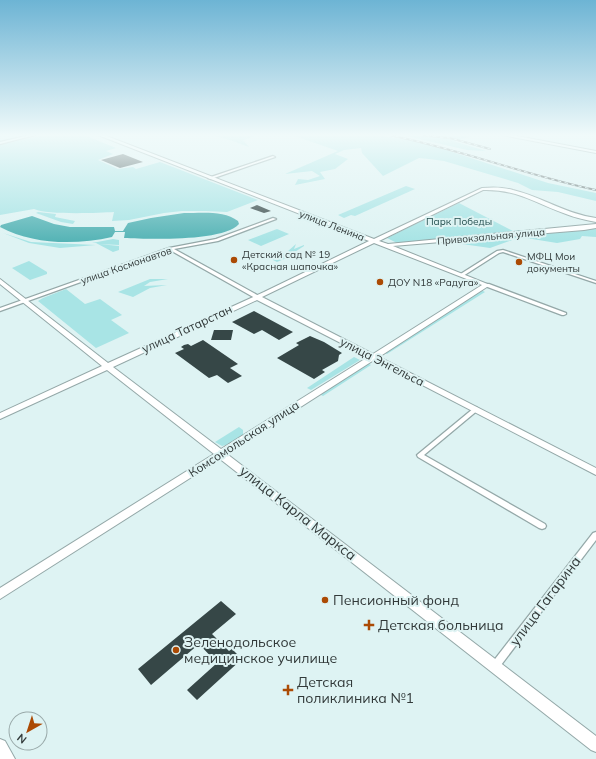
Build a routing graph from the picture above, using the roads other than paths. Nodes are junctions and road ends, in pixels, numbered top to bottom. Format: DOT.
graph roads {
  1 [pos="191,170"];
  2 [pos="233,170"];
  3 [pos="210,178"];
  4 [pos="274,219"];
  5 [pos="596,220"];
  6 [pos="596,226"];
  7 [pos="374,241"];
  8 [pos="386,246"];
  9 [pos="170,249"];
  10 [pos="355,250"];
  11 [pos="461,275"];
  12 [pos="0,281"];
  13 [pos="596,282"];
  14 [pos="487,285"];
  15 [pos="257,297"];
  16 [pos="26,301"];
  17 [pos="0,310"];
  18 [pos="564,314"];
  19 [pos="372,357"];
  20 [pos="107,366"];
  21 [pos="476,409"];
  22 [pos="0,416"];
  23 [pos="221,454"];
  24 [pos="596,472"];
  25 [pos="542,526"];
  26 [pos="596,536"];
  27 [pos="0,594"];
  28 [pos="495,666"];
  29 [pos="596,745"];
  30 [pos="0,746"];
  31 [pos="8,759"];
  1 -- 3 [label="street, улица Ленина"];
  2 -- 3 [label="street"];
  3 -- 7 [label="street, улица Ленина"];
  4 -- 9 [label="street, улица Космонавтов"];
  5 -- 7 [label="street, улица Татарстан"];
  6 -- 8 [label="street, Привокзальная улица"];
  7 -- 8 [label="street, улица Ленина"];
  7 -- 10 [label="street, улица Татарстан"];
  8 -- 10 [label="street, Привокзальная улица"];
  8 -- 11 [label="street, улица Ленина"];
  9 -- 15 [label="street, улица Энгельса"];
  9 -- 16 [label="street, улица Космонавтов"];
  10 -- 15 [label="street, улица Татарстан"];
  11 -- 13 [label="street"];
  11 -- 14 [label="street, улица Ленина"];
  12 -- 16 [label="street, улица Карла Маркса"];
  14 -- 18 [label="street, улица Ленина"];
  14 -- 19 [label="street, Комсомольская улица"];
  15 -- 19 [label="street, улица Энгельса"];
  15 -- 20 [label="street, улица Татарстан"];
  16 -- 17 [label="street, улица Космонавтов"];
  16 -- 20 [label="street, улица Карла Маркса"];
  19 -- 21 [label="street, улица Энгельса"];
  19 -- 23 [label="street, Комсомольская улица"];
  20 -- 22 [label="street, улица Татарстан"];
  20 -- 23 [label="street, улица Карла Маркса"];
  21 -- 24 [label="street, улица Энгельса"];
  21 -- 25 [label="street"];
  23 -- 27 [label="street, Комсомольская улица"];
  23 -- 28 [label="street, улица Карла Маркса"];
  26 -- 28 [label="street, улица Гагарина"];
  28 -- 29 [label="street, улица Карла Маркса"];
  30 -- 31 [label="street"];
}
